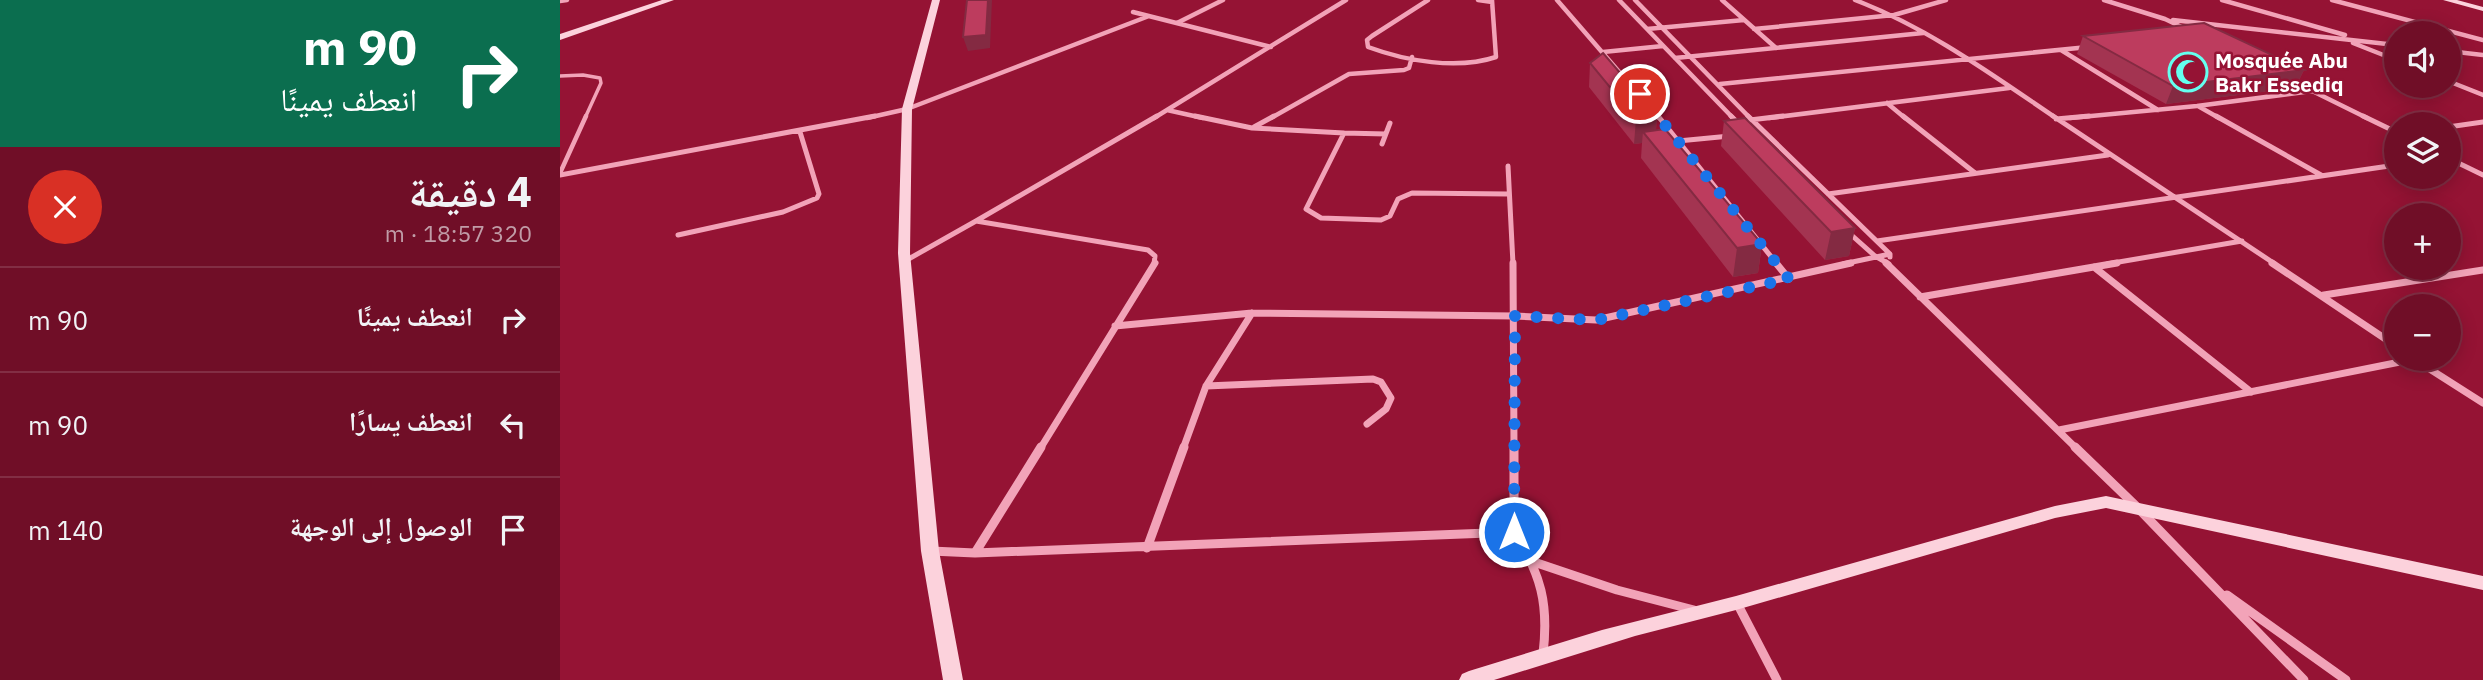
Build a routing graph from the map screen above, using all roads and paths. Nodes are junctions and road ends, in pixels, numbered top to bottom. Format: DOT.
graph roads {
  1 [pos="567,0"];
  2 [pos="653,0"];
  3 [pos="670,0"];
  4 [pos="936,0"];
  5 [pos="1223,0"];
  6 [pos="1346,0"];
  7 [pos="1428,0"];
  8 [pos="1478,0"];
  9 [pos="1558,0"];
  10 [pos="1619,0"];
  11 [pos="1635,0"];
  12 [pos="1722,0"];
  13 [pos="1855,0"];
  14 [pos="1946,0"];
  15 [pos="2104,0"];
  16 [pos="2222,0"];
  17 [pos="2332,0"];
  18 [pos="2447,0"];
  19 [pos="2466,0"];
  20 [pos="560,1"];
  21 [pos="1492,1"];
  22 [pos="2483,7"];
  23 [pos="1133,12"];
  24 [pos="1894,15"];
  25 [pos="1149,16"];
  26 [pos="2165,19"];
  27 [pos="1744,20"];
  28 [pos="1177,23"];
  29 [pos="1661,28"];
  30 [pos="1647,29"];
  31 [pos="1754,29"];
  32 [pos="560,31"];
  33 [pos="1924,33"];
  34 [pos="2200,35"];
  35 [pos="560,37"];
  36 [pos="2343,39"];
  37 [pos="2483,40"];
  38 [pos="2366,41"];
  39 [pos="2384,43"];
  40 [pos="1663,46"];
  41 [pos="2099,46"];
  42 [pos="1271,47"];
  43 [pos="1776,48"];
  44 [pos="2061,50"];
  45 [pos="1603,52"];
  46 [pos="2461,52"];
  47 [pos="2384,55"];
  48 [pos="2483,55"];
  49 [pos="1412,57"];
  50 [pos="1693,57"];
  51 [pos="1675,58"];
  52 [pos="1967,58"];
  53 [pos="560,76"];
  54 [pos="2288,79"];
  55 [pos="1720,85"];
  56 [pos="2461,86"];
  57 [pos="2009,88"];
  58 [pos="2313,91"];
  59 [pos="2483,94"];
  60 [pos="1887,103"];
  61 [pos="2197,106"];
  62 [pos="907,109"];
  63 [pos="1167,110"];
  64 [pos="2158,110"];
  65 [pos="2056,119"];
  66 [pos="1751,120"];
  67 [pos="1735,121"];
  68 [pos="2483,122"];
  69 [pos="1390,123"];
  70 [pos="2461,125"];
  71 [pos="2384,126"];
  72 [pos="1252,128"];
  73 [pos="800,132"];
  74 [pos="1344,134"];
  75 [pos="1386,134"];
  76 [pos="1748,134"];
  77 [pos="1738,135"];
  78 [pos="1678,141"];
  79 [pos="1382,144"];
  80 [pos="2108,155"];
  81 [pos="2461,164"];
  82 [pos="1507,166"];
  83 [pos="2384,166"];
  84 [pos="1975,173"];
  85 [pos="560,174"];
  86 [pos="2321,175"];
  87 [pos="2483,175"];
  88 [pos="1508,194"];
  89 [pos="1828,194"];
  90 [pos="2173,196"];
  91 [pos="976,221"];
  92 [pos="1847,231"];
  93 [pos="678,235"];
  94 [pos="1877,241"];
  95 [pos="2242,242"];
  96 [pos="1890,254"];
  97 [pos="1875,256"];
  98 [pos="905,261"];
  99 [pos="1890,265"];
  100 [pos="2094,267"];
  101 [pos="2483,270"];
  102 [pos="1789,279"];
  103 [pos="2324,295"];
  104 [pos="1920,297"];
  105 [pos="1252,313"];
  106 [pos="1515,316"];
  107 [pos="1115,326"];
  108 [pos="2384,338"];
  109 [pos="2384,365"];
  110 [pos="2434,371"];
  111 [pos="1206,386"];
  112 [pos="2251,392"];
  113 [pos="2483,403"];
  114 [pos="1367,424"];
  115 [pos="2059,430"];
  116 [pos="2137,507"];
  117 [pos="1514,532"];
  118 [pos="1147,548"];
  119 [pos="930,551"];
  120 [pos="975,553"];
  121 [pos="1534,562"];
  122 [pos="2210,583"];
  123 [pos="2483,583"];
  124 [pos="1736,603"];
  125 [pos="1698,611"];
  126 [pos="1543,655"];
  127 [pos="953,680"];
  128 [pos="1469,680"];
  129 [pos="1777,680"];
  130 [pos="2304,680"];
  131 [pos="2346,680"];
  1 -- 20 [label="street"];
  2 -- 32 [label="street"];
  3 -- 35 [label="street"];
  4 -- 62 [label="street"];
  5 -- 28 [label="street"];
  6 -- 42 [label="street"];
  7 -- 49 [label="street"];
  8 -- 21 [label="street"];
  9 -- 45 [label="street"];
  10 -- 30 [label="street"];
  11 -- 29 [label="street"];
  12 -- 27 [label="street"];
  13 -- 24 [label="street"];
  14 -- 24 [label="street"];
  15 -- 26 [label="street"];
  16 -- 38 [label="street"];
  17 -- 37 [label="street"];
  18 -- 22 [label="street"];
  19 -- 22 [label="street"];
  21 -- 49 [label="street"];
  23 -- 25 [label="street"];
  24 -- 31 [label="street"];
  24 -- 33 [label="street"];
  25 -- 28 [label="street"];
  25 -- 62 [label="street"];
  26 -- 34 [label="street"];
  26 -- 36 [label="street"];
  27 -- 29 [label="street"];
  27 -- 31 [label="street"];
  28 -- 42 [label="street"];
  29 -- 30 [label="street"];
  29 -- 50 [label="street"];
  30 -- 40 [label="street"];
  31 -- 43 [label="street"];
  33 -- 43 [label="street"];
  33 -- 52 [label="street"];
  36 -- 38 [label="street"];
  36 -- 47 [label="street"];
  38 -- 39 [label="street"];
  40 -- 45 [label="street"];
  40 -- 51 [label="street"];
  41 -- 44 [label="street"];
  42 -- 63 [label="street"];
  43 -- 50 [label="street"];
  44 -- 52 [label="street"];
  44 -- 64 [label="street"];
  45 -- 78 [label="street"];
  46 -- 48 [label="street"];
  49 -- 72 [label="street"];
  50 -- 51 [label="street"];
  50 -- 55 [label="street"];
  51 -- 67 [label="street"];
  52 -- 55 [label="street"];
  52 -- 57 [label="street"];
  53 -- 85 [label="lane"];
  54 -- 58 [label="street"];
  55 -- 66 [label="street"];
  56 -- 59 [label="street"];
  57 -- 60 [label="street"];
  57 -- 65 [label="street"];
  58 -- 61 [label="street"];
  58 -- 71 [label="street"];
  60 -- 66 [label="street"];
  60 -- 84 [label="street"];
  61 -- 64 [label="street"];
  61 -- 86 [label="street"];
  62 -- 73 [label="street"];
  62 -- 98 [label="street"];
  63 -- 72 [label="street"];
  63 -- 91 [label="street"];
  64 -- 65 [label="street"];
  65 -- 80 [label="street"];
  66 -- 67 [label="street"];
  66 -- 89 [label="street"];
  67 -- 76 [label="street"];
  68 -- 70 [label="street"];
  69 -- 75 [label="street"];
  72 -- 74 [label="street"];
  73 -- 85 [label="street"];
  73 -- 93 [label="street"];
  74 -- 75 [label="street"];
  74 -- 88 [label="street"];
  75 -- 79 [label="street"];
  77 -- 78 [label="street"];
  78 -- 102 [label="street"];
  80 -- 84 [label="street"];
  80 -- 90 [label="street"];
  81 -- 87 [label="street"];
  82 -- 88 [label="street"];
  83 -- 86 [label="street"];
  84 -- 89 [label="street"];
  86 -- 90 [label="street"];
  88 -- 106 [label="street"];
  89 -- 94 [label="street"];
  90 -- 94 [label="street"];
  90 -- 95 [label="street"];
  91 -- 98 [label="street"];
  91 -- 107 [label="street"];
  92 -- 97 [label="street"];
  94 -- 96 [label="street"];
  95 -- 100 [label="street"];
  95 -- 103 [label="street"];
  96 -- 97 [label="street"];
  96 -- 99 [label="street"];
  97 -- 99 [label="street"];
  97 -- 102 [label="street"];
  98 -- 119 [label="street"];
  99 -- 104 [label="street"];
  100 -- 104 [label="street"];
  100 -- 112 [label="street"];
  101 -- 103 [label="street"];
  102 -- 106 [label="street"];
  103 -- 108 [label="street"];
  104 -- 115 [label="street"];
  105 -- 106 [label="street"];
  105 -- 107 [label="street"];
  105 -- 111 [label="street"];
  106 -- 117 [label="street"];
  107 -- 120 [label="street"];
  109 -- 112 [label="street"];
  110 -- 113 [label="street"];
  111 -- 114 [label="street"];
  111 -- 118 [label="street"];
  112 -- 115 [label="street"];
  115 -- 116 [label="street"];
  116 -- 122 [label="street"];
  116 -- 123 [label="street"];
  116 -- 124 [label="street"];
  117 -- 118 [label="street"];
  117 -- 121 [label="street"];
  118 -- 120 [label="street"];
  119 -- 120 [label="street"];
  119 -- 127 [label="street"];
  121 -- 125 [label="street"];
  121 -- 126 [label="street"];
  122 -- 130 [label="street"];
  122 -- 131 [label="street"];
  124 -- 125 [label="street"];
  124 -- 129 [label="street"];
  125 -- 126 [label="street"];
  126 -- 128 [label="street"];
}
